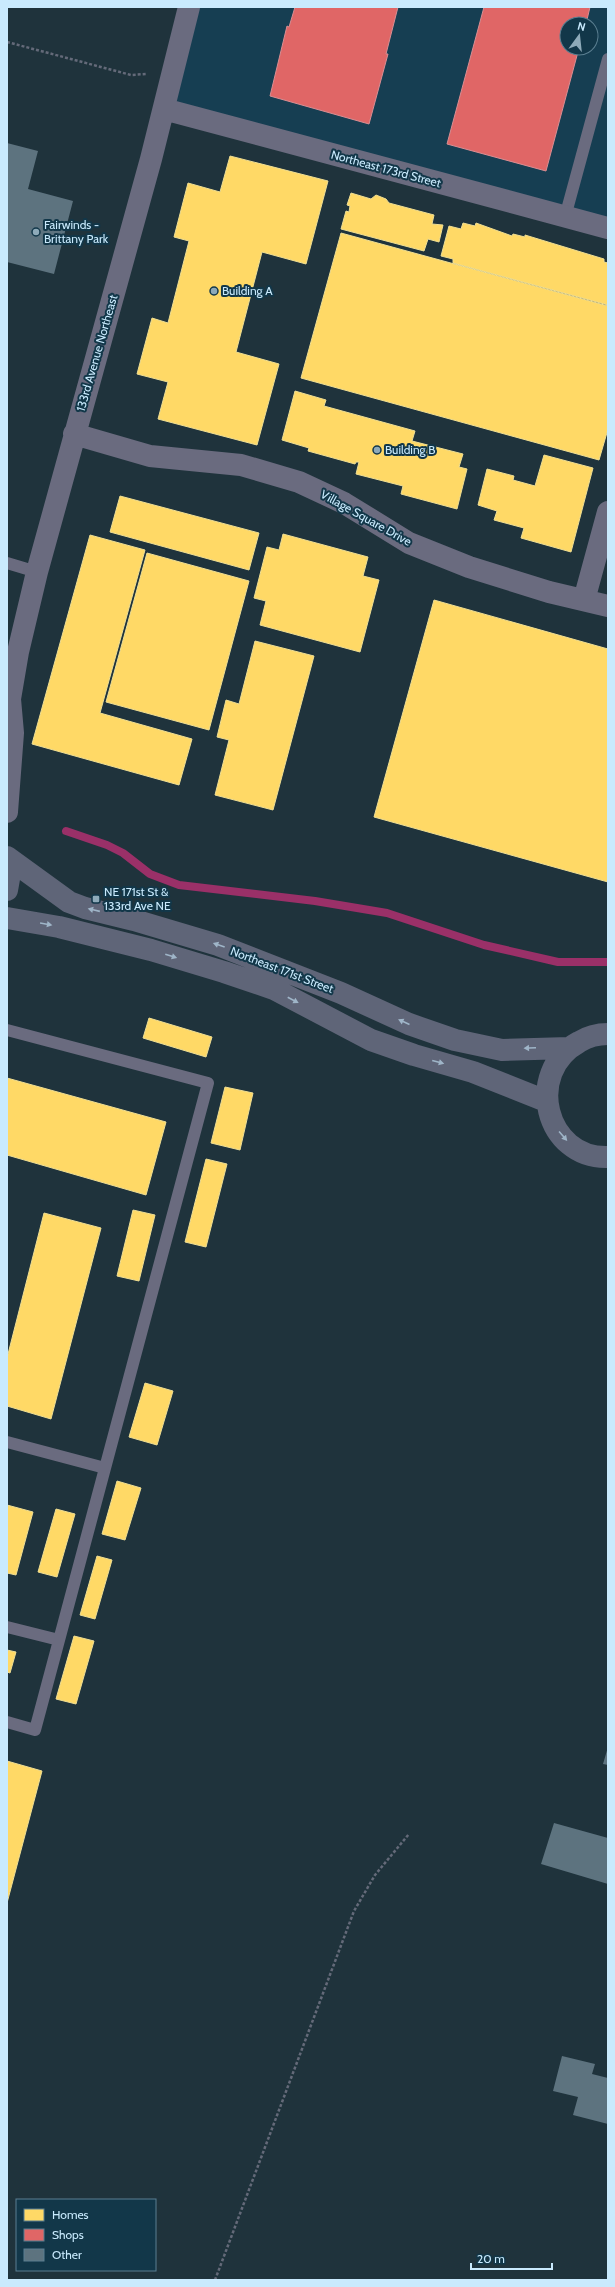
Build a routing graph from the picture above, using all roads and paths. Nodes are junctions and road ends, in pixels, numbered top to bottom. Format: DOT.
graph roads {
  1 [pos="189,7"];
  2 [pos="7,42"];
  3 [pos="608,59"];
  4 [pos="151,75"];
  5 [pos="164,109"];
  6 [pos="565,217"];
  7 [pos="608,228"];
  8 [pos="74,434"];
  9 [pos="608,512"];
  10 [pos="7,563"];
  11 [pos="37,572"];
  12 [pos="584,600"];
  13 [pos="608,606"];
  14 [pos="9,702"];
  15 [pos="7,812"];
  16 [pos="7,857"];
  17 [pos="7,890"];
  18 [pos="7,918"];
  19 [pos="7,1030"];
  20 [pos="607,1033"];
  21 [pos="569,1048"];
  22 [pos="546,1102"];
  23 [pos="608,1157"];
  24 [pos="7,1442"];
  25 [pos="105,1468"];
  26 [pos="7,1627"];
  27 [pos="59,1640"];
  28 [pos="7,1722"];
  29 [pos="409,1834"];
  30 [pos="215,2280"];
  1 -- 5 [label="street, 133rd Avenue Northeast"];
  2 -- 4 [label="path"];
  3 -- 6 [label="lane"];
  5 -- 6 [label="street, Northeast 173rd Street"];
  5 -- 8 [label="street, 133rd Avenue Northeast"];
  6 -- 7 [label="street, Northeast 173rd Street"];
  8 -- 11 [label="street, 133rd Avenue Northeast"];
  8 -- 12 [label="street, Village Square Drive"];
  9 -- 12 [label="street"];
  10 -- 11 [label="lane"];
  11 -- 14 [label="street, 133rd Avenue Northeast"];
  12 -- 13 [label="street, Village Square Drive"];
  14 -- 15 [label="street, 133rd Avenue Northeast"];
  16 -- 17 [label="main road"];
  21 -- 16 [label="main road, Northeast 171st Street, one-way"];
  18 -- 22 [label="main road, Northeast 171st Street, one-way"];
  19 -- 25 [label="lane"];
  20 -- 21 [label="main road"];
  21 -- 22 [label="main road"];
  22 -- 23 [label="main road, one-way"];
  24 -- 25 [label="lane"];
  25 -- 27 [label="lane"];
  26 -- 27 [label="lane"];
  27 -- 28 [label="lane"];
  29 -- 30 [label="path"];
}
